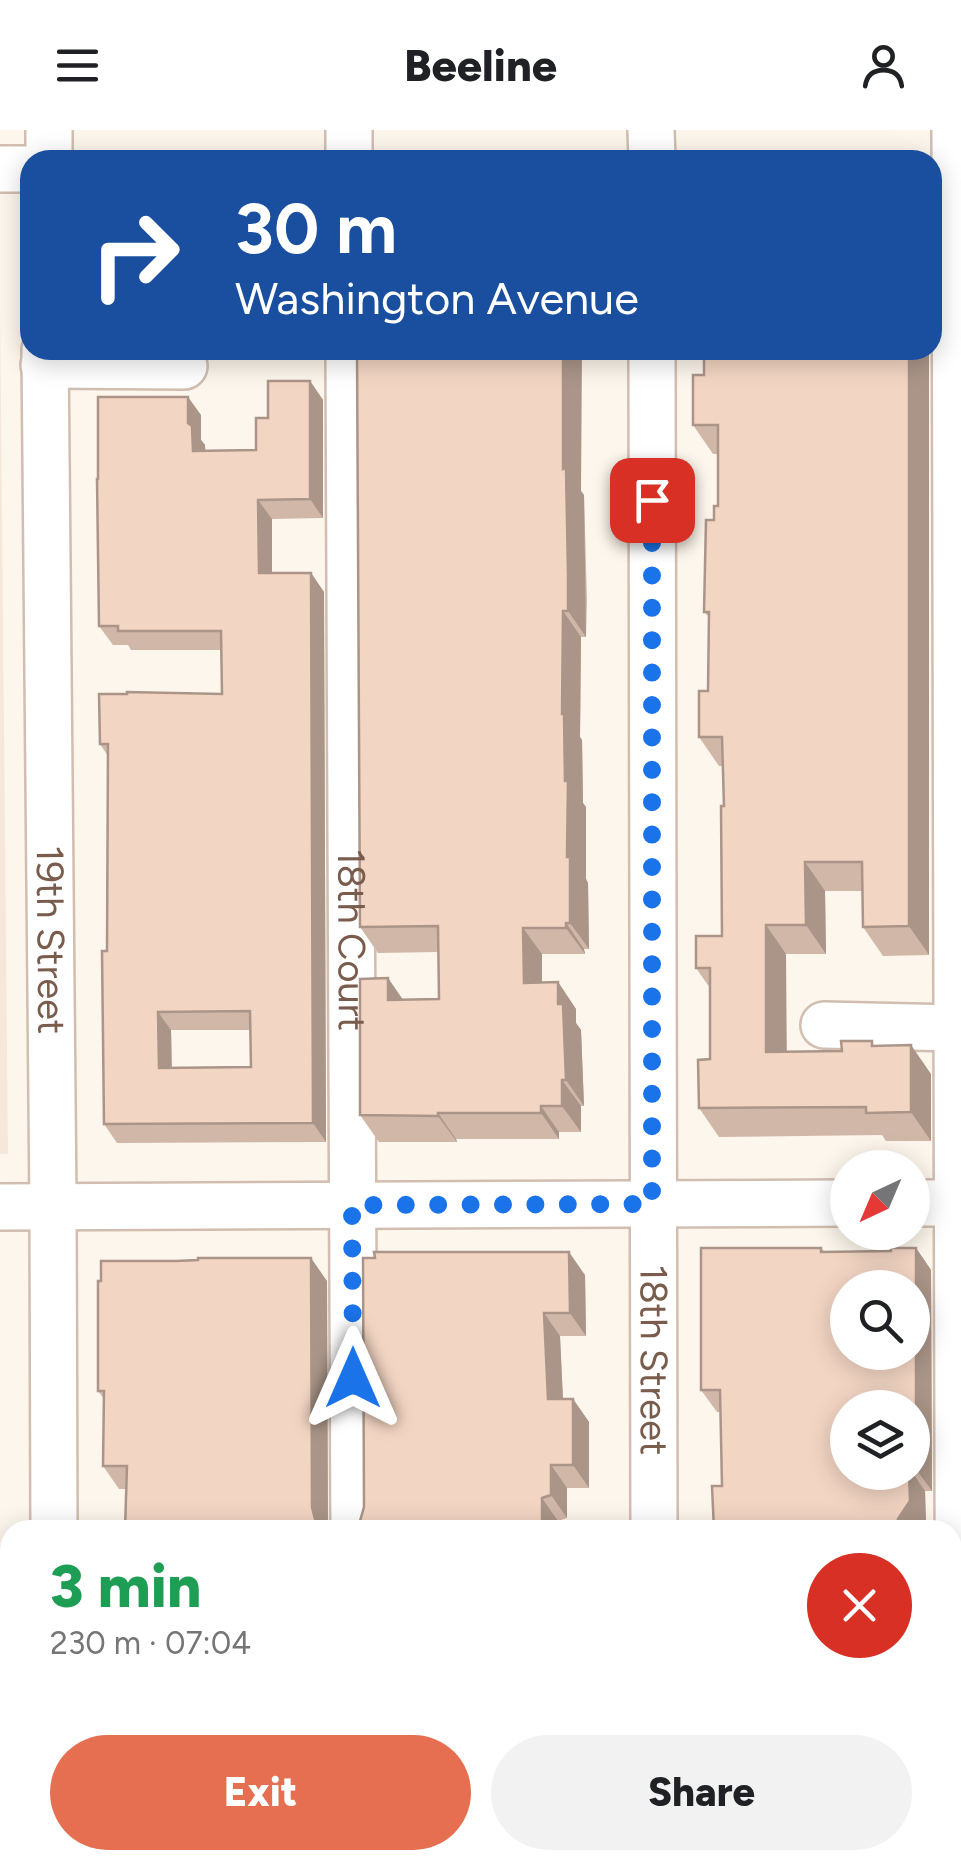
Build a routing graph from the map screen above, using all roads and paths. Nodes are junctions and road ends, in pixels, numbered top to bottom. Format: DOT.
graph roads {
  1 [pos="951,159"];
  2 [pos="44,360"];
  3 [pos="79,360"];
  4 [pos="349,360"];
  5 [pos="652,360"];
  6 [pos="184,366"];
  7 [pos="824,1024"];
  8 [pos="956,1028"];
  9 [pos="830,1203"];
  10 [pos="943,1203"];
  11 [pos="652,1204"];
  12 [pos="352,1205"];
  13 [pos="53,1206"];
  14 [pos="0,1207"];
  15 [pos="54,1520"];
  16 [pos="354,1520"];
  17 [pos="654,1520"];
  18 [pos="951,1520"];
  1 -- 8 [label="street"];
  2 -- 13 [label="street, 19th Street"];
  3 -- 6 [label="street"];
  4 -- 12 [label="street, 18th Court"];
  5 -- 11 [label="street, 18th Street"];
  7 -- 8 [label="street"];
  8 -- 10 [label="street"];
  9 -- 11 [label="street"];
  10 -- 18 [label="street"];
  11 -- 12 [label="street"];
  11 -- 17 [label="street, 18th Street"];
  12 -- 13 [label="street"];
  12 -- 16 [label="street, 18th Court"];
  13 -- 14 [label="street"];
  13 -- 15 [label="street, 19th Street"];
}
